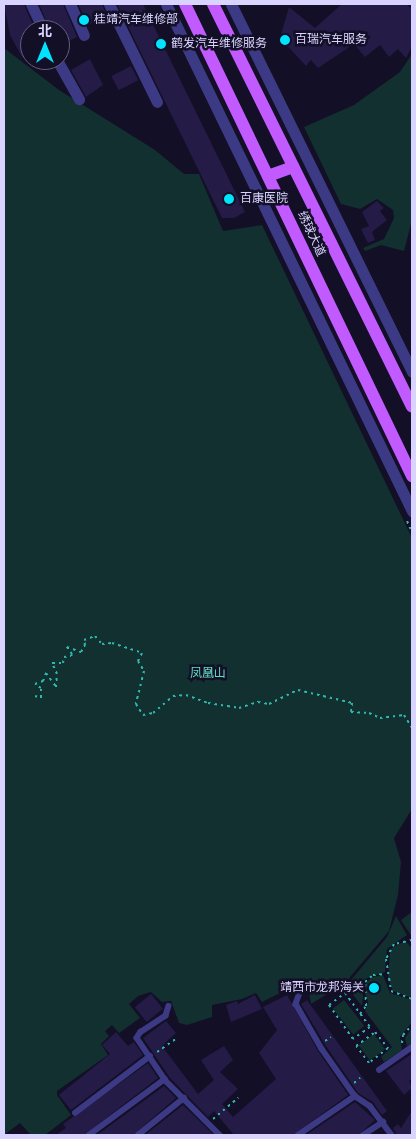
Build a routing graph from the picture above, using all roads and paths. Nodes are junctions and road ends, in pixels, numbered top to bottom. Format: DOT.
graph roads {
  1 [pos="31,4"];
  2 [pos="70,4"];
  3 [pos="109,4"];
  4 [pos="166,4"];
  5 [pos="176,4"];
  6 [pos="185,4"];
  7 [pos="231,4"];
  8 [pos="214,5"];
  9 [pos="192,17"];
  10 [pos="38,20"];
  11 [pos="84,35"];
  12 [pos="258,58"];
  13 [pos="246,69"];
  14 [pos="63,70"];
  15 [pos="220,73"];
  16 [pos="208,95"];
  17 [pos="79,99"];
  18 [pos="157,102"];
  19 [pos="293,167"];
  20 [pos="268,176"];
  21 [pos="391,331"];
  22 [pos="379,341"];
  23 [pos="412,372"];
  24 [pos="412,406"];
  25 [pos="412,476"];
  26 [pos="412,511"];
  27 [pos="35,696"];
  28 [pos="412,728"];
  29 [pos="412,940"];
  30 [pos="386,974"];
  31 [pos="300,993"];
  32 [pos="412,998"];
  33 [pos="169,1006"];
  34 [pos="360,1014"];
  35 [pos="412,1025"];
  36 [pos="177,1038"];
  37 [pos="412,1047"];
  38 [pos="404,1053"];
  39 [pos="150,1056"];
  40 [pos="378,1056"];
  41 [pos="379,1070"];
  42 [pos="165,1078"];
  43 [pos="356,1096"];
  44 [pos="184,1098"];
  45 [pos="238,1098"];
  46 [pos="75,1113"];
  47 [pos="383,1122"];
  48 [pos="209,1123"];
  49 [pos="89,1135"];
  50 [pos="138,1135"];
  51 [pos="220,1135"];
  52 [pos="298,1135"];
  53 [pos="363,1135"];
  54 [pos="392,1135"];
  1 -- 10 [label="street"];
  2 -- 11 [label="street"];
  3 -- 18 [label="street"];
  4 -- 16 [label="street"];
  5 -- 9 [label="main road"];
  6 -- 9 [label="main road, 绣球大道"];
  7 -- 12 [label="street"];
  8 -- 13 [label="main road, 绣球大道"];
  9 -- 15 [label="main road, 绣球大道"];
  12 -- 13 [label="street"];
  12 -- 21 [label="street"];
  13 -- 19 [label="main road, 绣球大道"];
  14 -- 17 [label="street"];
  15 -- 16 [label="street"];
  15 -- 20 [label="main road, 绣球大道"];
  16 -- 26 [label="street"];
  19 -- 20 [label="main road"];
  19 -- 22 [label="main road, 绣球大道"];
  20 -- 25 [label="main road, 绣球大道"];
  21 -- 22 [label="street"];
  21 -- 23 [label="street"];
  22 -- 24 [label="main road, 绣球大道"];
  27 -- 28 [label="path"];
  29 -- 30 [label="path"];
  30 -- 32 [label="path"];
  30 -- 34 [label="path"];
  31 -- 43 [label="lane"];
  33 -- 39 [label="lane"];
  34 -- 34 [label="path"];
  35 -- 38 [label="path"];
  36 -- 39 [label="path"];
  37 -- 38 [label="lane"];
  38 -- 41 [label="lane"];
  39 -- 42 [label="lane"];
  39 -- 46 [label="lane"];
  40 -- 40 [label="path"];
  42 -- 44 [label="lane"];
  42 -- 49 [label="lane"];
  43 -- 47 [label="lane"];
  43 -- 52 [label="lane"];
  44 -- 48 [label="lane"];
  44 -- 50 [label="lane"];
  45 -- 48 [label="path"];
  47 -- 53 [label="lane"];
  47 -- 54 [label="lane"];
  48 -- 51 [label="lane"];
}
